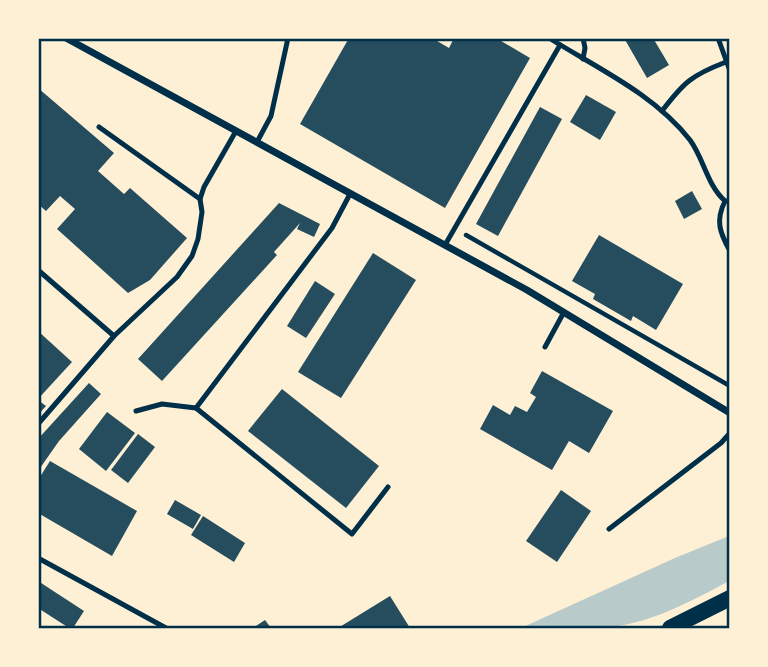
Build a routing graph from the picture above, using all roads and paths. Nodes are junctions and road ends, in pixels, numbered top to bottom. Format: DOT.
graph roads {
  1 [pos="66,38"];
  2 [pos="288,38"];
  3 [pos="549,38"];
  4 [pos="583,38"];
  5 [pos="718,38"];
  6 [pos="560,45"];
  7 [pos="583,59"];
  8 [pos="726,62"];
  9 [pos="730,71"];
  10 [pos="662,111"];
  11 [pos="99,127"];
  12 [pos="236,131"];
  13 [pos="257,142"];
  14 [pos="350,194"];
  15 [pos="200,199"];
  16 [pos="727,201"];
  17 [pos="454,228"];
  18 [pos="445,245"];
  19 [pos="730,251"];
  20 [pos="38,270"];
  21 [pos="564,312"];
  22 [pos="114,336"];
  23 [pos="545,347"];
  24 [pos="730,386"];
  25 [pos="196,408"];
  26 [pos="136,411"];
  27 [pos="730,413"];
  28 [pos="38,424"];
  29 [pos="730,433"];
  30 [pos="388,487"];
  31 [pos="609,529"];
  32 [pos="38,558"];
  33 [pos="730,598"];
  34 [pos="166,628"];
  35 [pos="670,628"];
  1 -- 12 [label="street"];
  2 -- 13 [label="lane"];
  3 -- 6 [label="lane"];
  4 -- 7 [label="lane"];
  5 -- 8 [label="lane"];
  6 -- 7 [label="lane"];
  6 -- 17 [label="lane"];
  7 -- 10 [label="lane"];
  8 -- 9 [label="lane"];
  8 -- 10 [label="lane"];
  10 -- 16 [label="lane"];
  11 -- 15 [label="lane"];
  12 -- 13 [label="street"];
  12 -- 15 [label="lane"];
  13 -- 14 [label="street"];
  14 -- 18 [label="street"];
  14 -- 25 [label="lane"];
  15 -- 22 [label="lane"];
  16 -- 19 [label="lane"];
  17 -- 18 [label="lane"];
  17 -- 24 [label="path"];
  18 -- 21 [label="street"];
  20 -- 22 [label="lane"];
  21 -- 23 [label="lane"];
  21 -- 27 [label="street"];
  22 -- 28 [label="lane"];
  25 -- 26 [label="lane"];
  25 -- 30 [label="lane"];
  29 -- 31 [label="lane"];
  32 -- 34 [label="lane"];
  33 -- 35 [label="main road"];
}
